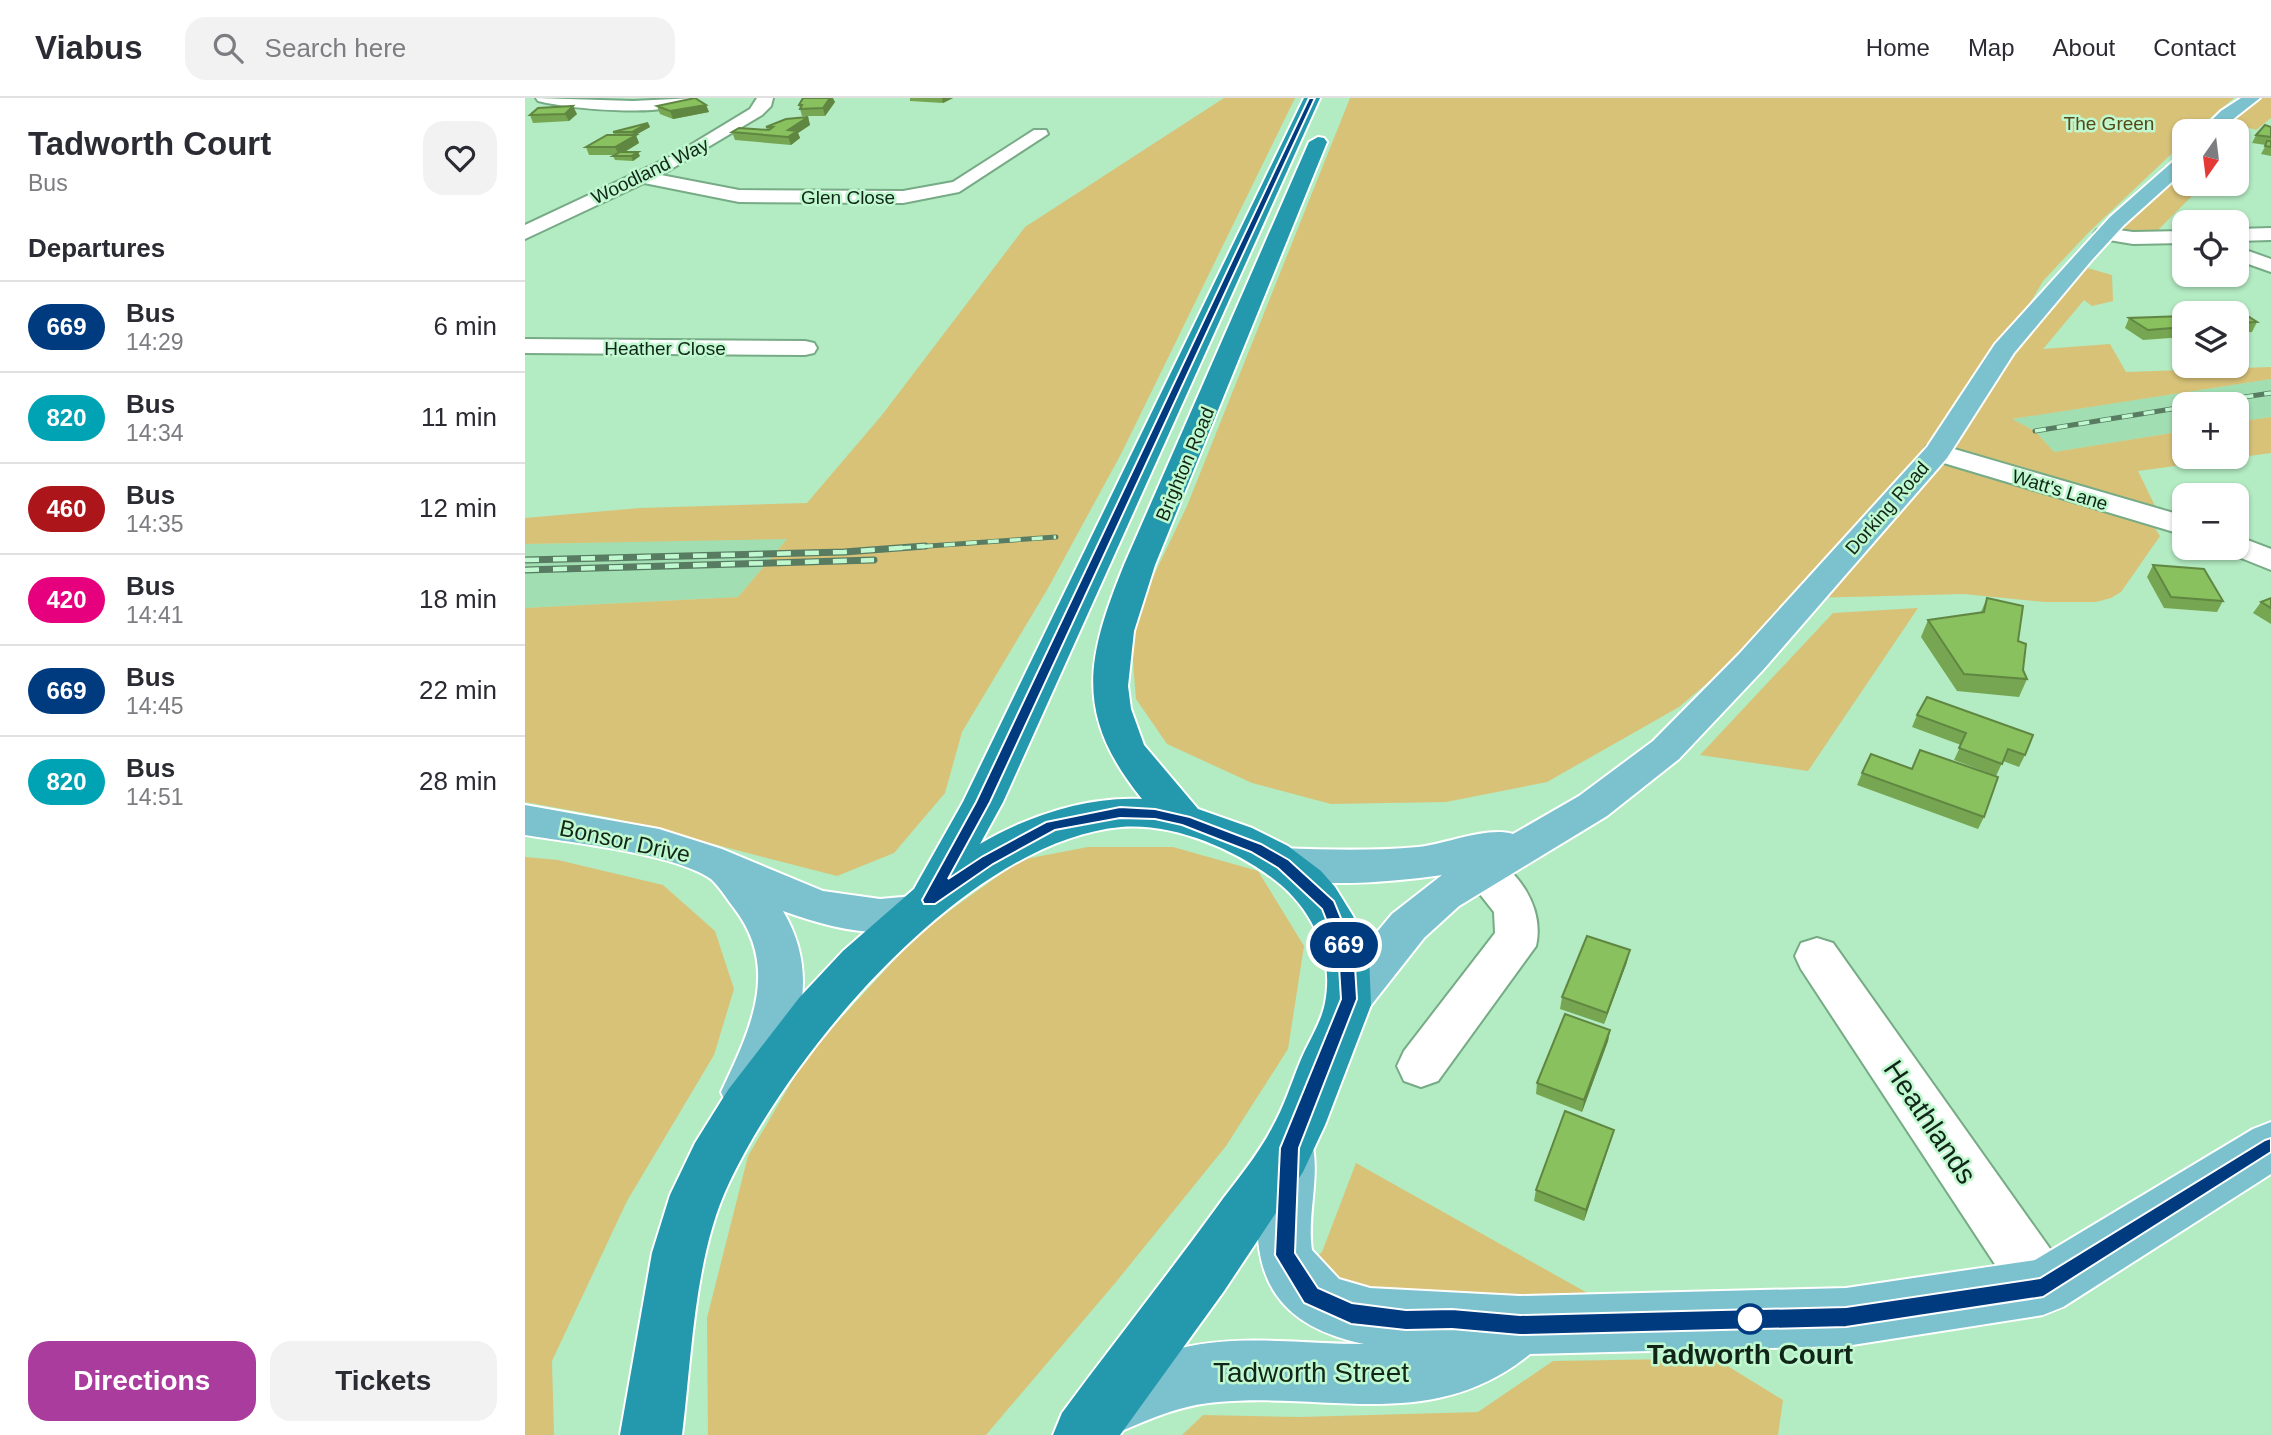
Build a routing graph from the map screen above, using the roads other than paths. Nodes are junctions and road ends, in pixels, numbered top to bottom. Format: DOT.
graph roads {
  1 [pos="544,98"];
  2 [pos="687,98"];
  3 [pos="765,98"];
  4 [pos="1312,98"];
  5 [pos="1336,98"];
  6 [pos="2252,98"];
  7 [pos="2222,119"];
  8 [pos="1040,134"];
  9 [pos="2172,172"];
  10 [pos="641,177"];
  11 [pos="525,233"];
  12 [pos="2104,234"];
  13 [pos="2271,234"];
  14 [pos="2249,235"];
  15 [pos="2172,237"];
  16 [pos="2249,258"];
  17 [pos="2271,266"];
  18 [pos="525,346"];
  19 [pos="805,348"];
  20 [pos="1937,452"];
  21 [pos="2172,522"];
  22 [pos="2249,551"];
  23 [pos="2271,561"];
  24 [pos="525,820"];
  25 [pos="1185,821"];
  26 [pos="1558,824"];
  27 [pos="1283,864"];
  28 [pos="723,865"];
  29 [pos="1481,869"];
  30 [pos="921,906"];
  31 [pos="1817,956"];
  32 [pos="1349,999"];
  33 [pos="1421,1066"];
  34 [pos="723,1143"];
  35 [pos="2271,1146"];
  36 [pos="1290,1148"];
  37 [pos="2043,1287"];
  38 [pos="1520,1325"];
  39 [pos="1091,1424"];
  40 [pos="651,1435"];
  1 -- 2 [label="street"];
  3 -- 10 [label="street, Woodland Way"];
  4 -- 30 [label="highway, Brighton Road"];
  5 -- 25 [label="highway, Brighton Road"];
  6 -- 7 [label="main road"];
  8 -- 10 [label="street, Glen Close"];
  9 -- 12 [label="main road, Dorking Road"];
  10 -- 11 [label="street, Woodland Way"];
  12 -- 15 [label="street"];
  12 -- 20 [label="main road, Dorking Road"];
  13 -- 14 [label="street"];
  16 -- 17 [label="street"];
  18 -- 19 [label="street, Heather Close"];
  20 -- 21 [label="street, Watt's Lane"];
  20 -- 26 [label="main road, Dorking Road"];
  22 -- 23 [label="street"];
  24 -- 28 [label="main road, Bonsor Drive"];
  25 -- 27 [label="highway"];
  25 -- 30 [label="highway"];
  26 -- 27 [label="main road, Dorking Road"];
  26 -- 29 [label="main road, Dorking Road"];
  27 -- 32 [label="highway"];
  28 -- 30 [label="main road, Bonsor Drive"];
  28 -- 34 [label="main road"];
  29 -- 32 [label="main road, Dorking Road"];
  29 -- 33 [label="street"];
  30 -- 34 [label="highway"];
  31 -- 37 [label="street, Heathlands"];
  32 -- 36 [label="highway"];
  34 -- 40 [label="highway"];
  35 -- 37 [label="main road"];
  36 -- 38 [label="main road"];
  36 -- 39 [label="highway"];
  37 -- 38 [label="main road"];
  38 -- 39 [label="main road, Tadworth Street"];
}
